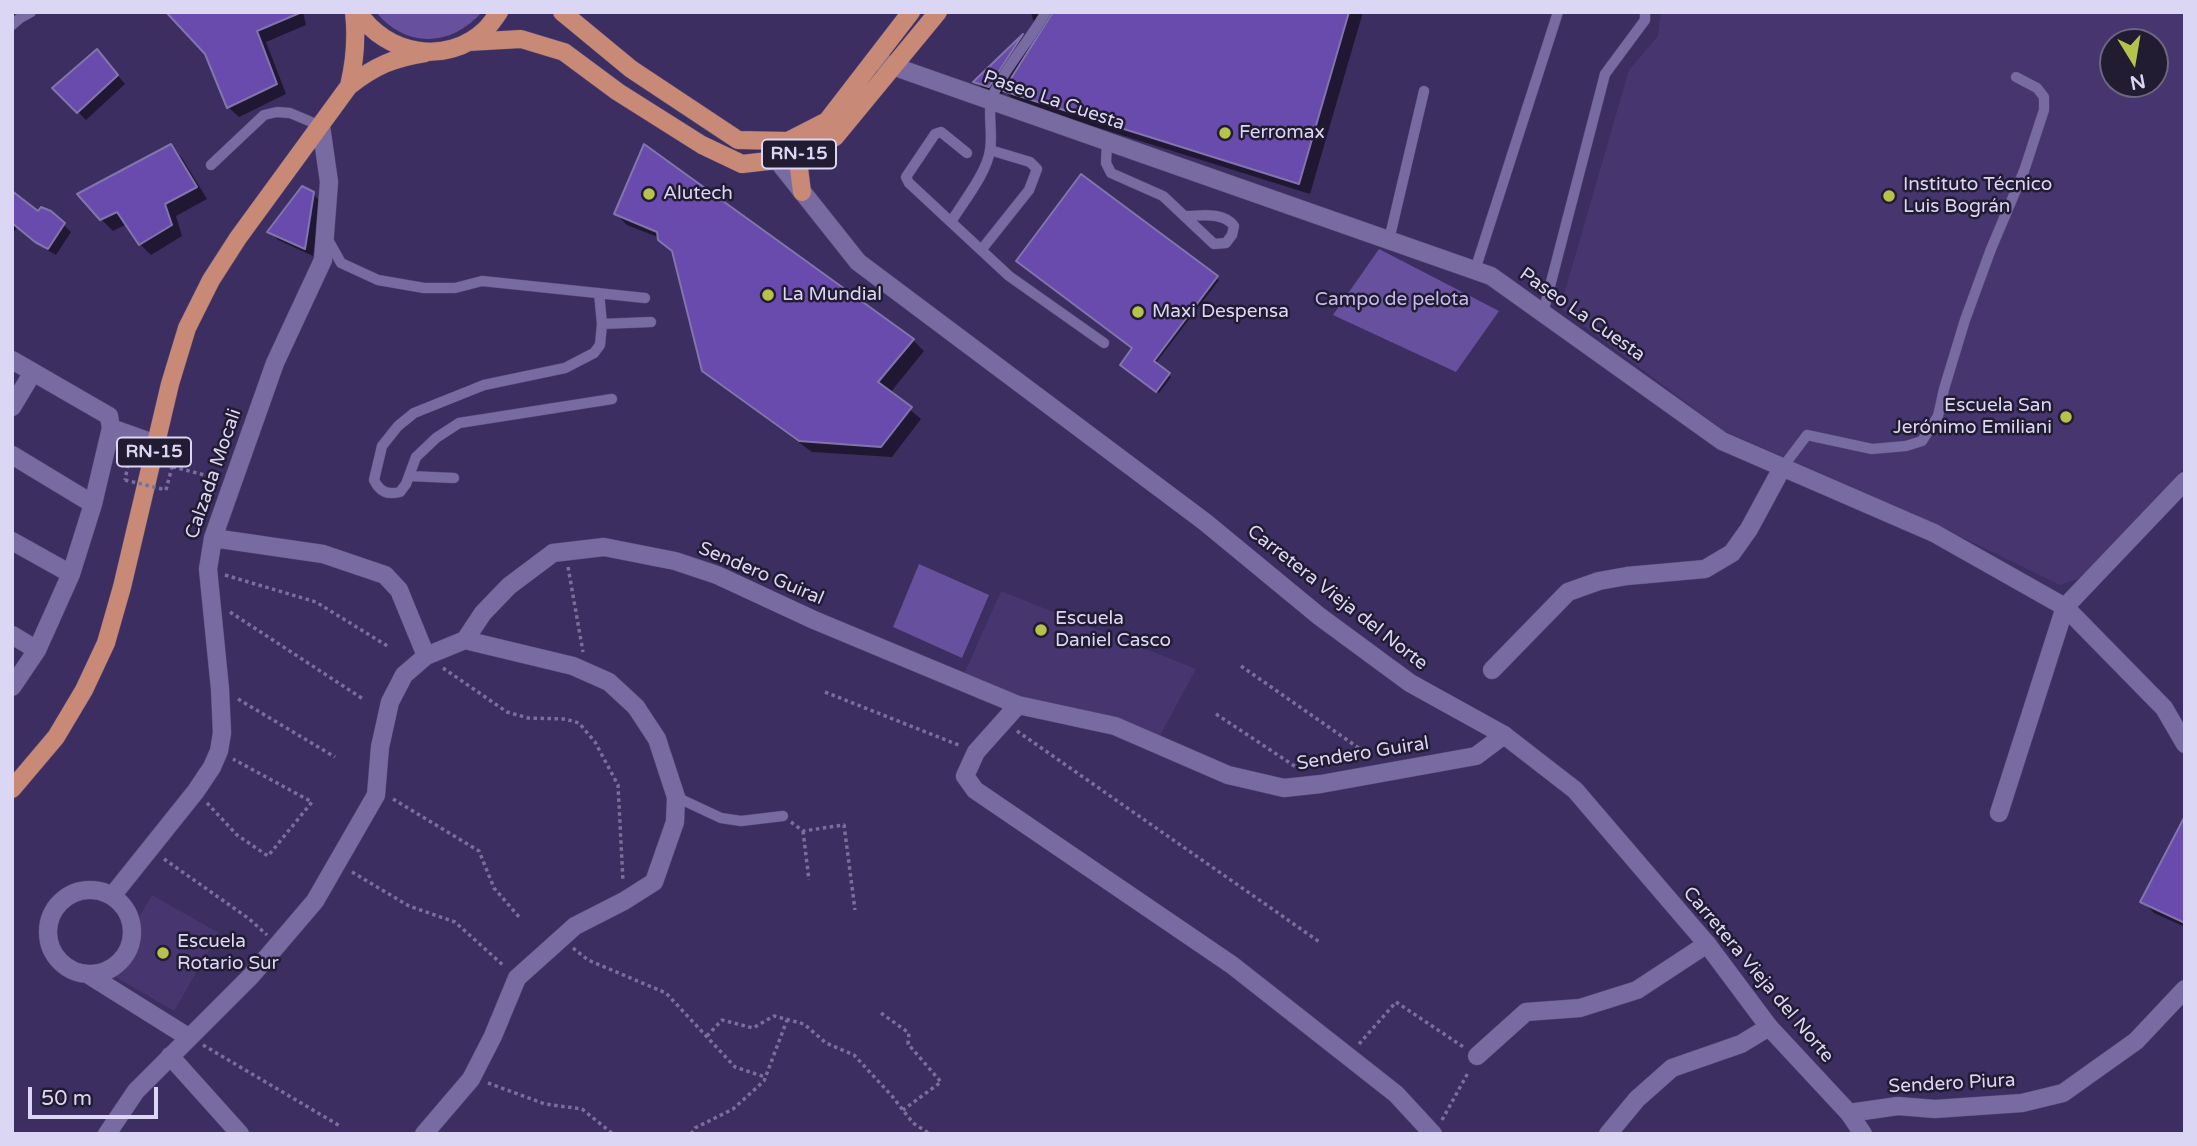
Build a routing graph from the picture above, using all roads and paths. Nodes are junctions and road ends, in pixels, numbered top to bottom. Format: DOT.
graph roads {
  1 [pos="31,12"];
  2 [pos="356,12"];
  3 [pos="499,12"];
  4 [pos="562,12"];
  5 [pos="911,12"];
  6 [pos="938,12"];
  7 [pos="1046,12"];
  8 [pos="1558,12"];
  9 [pos="1645,12"];
  10 [pos="12,25"];
  11 [pos="468,42"];
  12 [pos="425,53"];
  13 [pos="874,59"];
  14 [pos="894,68"];
  15 [pos="2016,77"];
  16 [pos="349,86"];
  17 [pos="1423,91"];
  18 [pos="991,102"];
  19 [pos="321,126"];
  20 [pos="1107,142"];
  21 [pos="990,150"];
  22 [pos="804,153"];
  23 [pos="967,153"];
  24 [pos="777,160"];
  25 [pos="211,165"];
  26 [pos="802,192"];
  27 [pos="1184,216"];
  28 [pos="951,222"];
  29 [pos="325,235"];
  30 [pos="1389,240"];
  31 [pos="982,250"];
  32 [pos="1475,270"];
  33 [pos="599,293"];
  34 [pos="645,298"];
  35 [pos="1543,313"];
  36 [pos="651,322"];
  37 [pos="602,324"];
  38 [pos="1104,342"];
  39 [pos="12,360"];
  40 [pos="33,372"];
  41 [pos="612,399"];
  42 [pos="12,407"];
  43 [pos="111,428"];
  44 [pos="107,452"];
  45 [pos="153,452"];
  46 [pos="12,455"];
  47 [pos="172,467"];
  48 [pos="1782,468"];
  49 [pos="409,476"];
  50 [pos="454,478"];
  51 [pos="2185,481"];
  52 [pos="231,483"];
  53 [pos="93,504"];
  54 [pos="213,538"];
  55 [pos="12,541"];
  56 [pos="566,551"];
  57 [pos="208,569"];
  58 [pos="71,574"];
  59 [pos="212,600"];
  60 [pos="2064,607"];
  61 [pos="12,635"];
  62 [pos="465,640"];
  63 [pos="388,647"];
  64 [pos="37,650"];
  65 [pos="426,656"];
  66 [pos="1241,666"];
  67 [pos="1492,670"];
  68 [pos="587,673"];
  69 [pos="12,687"];
  70 [pos="220,689"];
  71 [pos="825,692"];
  72 [pos="363,699"];
  73 [pos="1018,705"];
  74 [pos="1216,714"];
  75 [pos="1004,722"];
  76 [pos="1504,736"];
  77 [pos="2185,744"];
  78 [pos="219,751"];
  79 [pos="976,752"];
  80 [pos="335,757"];
  81 [pos="1392,771"];
  82 [pos="1321,784"];
  83 [pos="12,789"];
  84 [pos="376,789"];
  85 [pos="196,791"];
  86 [pos="676,797"];
  87 [pos="1999,813"];
  88 [pos="783,816"];
  89 [pos="803,831"];
  90 [pos="150,849"];
  91 [pos="338,863"];
  92 [pos="809,880"];
  93 [pos="112,896"];
  94 [pos="624,901"];
  95 [pos="855,910"];
  96 [pos="520,918"];
  97 [pos="560,939"];
  98 [pos="1321,943"];
  99 [pos="277,944"];
  100 [pos="1707,944"];
  101 [pos="89,975"];
  102 [pos="517,978"];
  103 [pos="2184,991"];
  104 [pos="881,1013"];
  105 [pos="787,1020"];
  106 [pos="1769,1027"];
  107 [pos="707,1036"];
  108 [pos="188,1037"];
  109 [pos="170,1056"];
  110 [pos="1348,1056"];
  111 [pos="1477,1056"];
  112 [pos="765,1077"];
  113 [pos="471,1079"];
  114 [pos="902,1110"];
  115 [pos="1849,1114"];
  116 [pos="340,1126"];
  117 [pos="1437,1128"];
  118 [pos="107,1134"];
  119 [pos="240,1134"];
  120 [pos="424,1134"];
  121 [pos="613,1134"];
  122 [pos="691,1134"];
  123 [pos="930,1134"];
  124 [pos="1608,1134"];
  125 [pos="1863,1134"];
  1 -- 10 [label="lane"];
  2 -- 12 [label="main road, RN-15"];
  2 -- 16 [label="main road, RN-15"];
  3 -- 11 [label="main road, RN-15"];
  4 -- 13 [label="main road, RN-15"];
  5 -- 13 [label="main road, RN-15"];
  6 -- 14 [label="main road, RN-15"];
  7 -- 18 [label="lane"];
  8 -- 32 [label="lane"];
  9 -- 35 [label="lane"];
  11 -- 12 [label="main road, RN-15"];
  11 -- 24 [label="main road, RN-15"];
  12 -- 16 [label="main road, RN-15"];
  13 -- 14 [label="street, Paseo La Cuesta"];
  14 -- 18 [label="street, Paseo La Cuesta"];
  14 -- 22 [label="main road, RN-15"];
  15 -- 48 [label="lane"];
  16 -- 19 [label="main road, RN-15"];
  17 -- 30 [label="lane"];
  18 -- 20 [label="street, Paseo La Cuesta"];
  18 -- 21 [label="lane"];
  19 -- 25 [label="lane"];
  19 -- 29 [label="street, Calzada Mocali"];
  19 -- 45 [label="main road, RN-15"];
  20 -- 27 [label="lane"];
  20 -- 30 [label="street, Paseo La Cuesta"];
  21 -- 28 [label="lane"];
  21 -- 31 [label="lane"];
  22 -- 24 [label="main road, RN-15"];
  22 -- 26 [label="main road"];
  23 -- 28 [label="lane"];
  24 -- 26 [label="street, Carretera Vieja del Norte"];
  26 -- 76 [label="street, Carretera Vieja del Norte"];
  27 -- 27 [label="lane"];
  28 -- 31 [label="lane"];
  29 -- 33 [label="lane"];
  29 -- 52 [label="street, Calzada Mocali"];
  30 -- 32 [label="street, Paseo La Cuesta"];
  31 -- 38 [label="lane"];
  32 -- 35 [label="street, Paseo La Cuesta"];
  33 -- 34 [label="lane"];
  33 -- 37 [label="lane"];
  35 -- 48 [label="street, Paseo La Cuesta"];
  36 -- 37 [label="lane"];
  37 -- 49 [label="lane"];
  39 -- 40 [label="street"];
  40 -- 42 [label="street"];
  40 -- 43 [label="street"];
  41 -- 49 [label="lane"];
  43 -- 44 [label="street"];
  43 -- 45 [label="street"];
  44 -- 47 [label="path, bridge"];
  44 -- 53 [label="street"];
  45 -- 47 [label="path"];
  45 -- 83 [label="main road, RN-15"];
  46 -- 53 [label="street"];
  47 -- 52 [label="path"];
  48 -- 60 [label="street, Paseo La Cuesta"];
  48 -- 67 [label="street"];
  49 -- 50 [label="lane"];
  51 -- 60 [label="street"];
  52 -- 54 [label="street, Calzada Mocali"];
  53 -- 58 [label="street"];
  54 -- 57 [label="street, Calzada Mocali"];
  54 -- 65 [label="street"];
  55 -- 58 [label="street"];
  56 -- 62 [label="street, Sendero Guiral"];
  56 -- 68 [label="path"];
  56 -- 73 [label="street, Sendero Guiral"];
  57 -- 59 [label="street, Calzada Mocali"];
  57 -- 63 [label="path"];
  58 -- 64 [label="street"];
  59 -- 70 [label="street, Calzada Mocali"];
  59 -- 72 [label="path"];
  60 -- 77 [label="street, Paseo La Cuesta"];
  60 -- 87 [label="street"];
  61 -- 64 [label="street"];
  62 -- 65 [label="street"];
  62 -- 68 [label="street"];
  64 -- 69 [label="street"];
  65 -- 84 [label="street"];
  65 -- 94 [label="path"];
  66 -- 81 [label="path"];
  68 -- 86 [label="street"];
  70 -- 78 [label="street, Calzada Mocali"];
  70 -- 80 [label="path"];
  71 -- 79 [label="path"];
  73 -- 75 [label="street"];
  73 -- 82 [label="street, Sendero Guiral"];
  74 -- 82 [label="path"];
  75 -- 79 [label="street"];
  75 -- 98 [label="path"];
  76 -- 81 [label="street, Sendero Guiral"];
  76 -- 100 [label="street, Carretera Vieja del Norte"];
  78 -- 85 [label="street, Calzada Mocali"];
  78 -- 85 [label="path"];
  79 -- 110 [label="street"];
  81 -- 82 [label="street, Sendero Guiral"];
  84 -- 91 [label="street"];
  84 -- 96 [label="path"];
  85 -- 90 [label="street, Calzada Mocali"];
  86 -- 88 [label="lane"];
  86 -- 94 [label="street"];
  88 -- 89 [label="path"];
  89 -- 92 [label="path"];
  89 -- 95 [label="path"];
  90 -- 93 [label="street, Calzada Mocali"];
  90 -- 99 [label="path"];
  91 -- 99 [label="street"];
  91 -- 102 [label="path"];
  93 -- 101 [label="street"];
  93 -- 101 [label="street"];
  94 -- 97 [label="street"];
  97 -- 102 [label="street"];
  97 -- 107 [label="path"];
  99 -- 108 [label="street"];
  100 -- 106 [label="street, Carretera Vieja del Norte"];
  100 -- 111 [label="street"];
  101 -- 108 [label="street"];
  102 -- 113 [label="street"];
  103 -- 115 [label="street, Sendero Piura"];
  104 -- 114 [label="path"];
  105 -- 107 [label="path"];
  105 -- 112 [label="path"];
  105 -- 114 [label="path"];
  106 -- 115 [label="street, Carretera Vieja del Norte"];
  106 -- 124 [label="street"];
  107 -- 112 [label="path"];
  108 -- 109 [label="street"];
  108 -- 116 [label="path"];
  109 -- 118 [label="street"];
  109 -- 119 [label="street"];
  110 -- 111 [label="path"];
  110 -- 117 [label="street"];
  111 -- 117 [label="path"];
  112 -- 122 [label="path"];
  113 -- 120 [label="street"];
  113 -- 121 [label="path"];
  114 -- 123 [label="path"];
  115 -- 125 [label="street, Carretera Vieja del Norte"];
}
